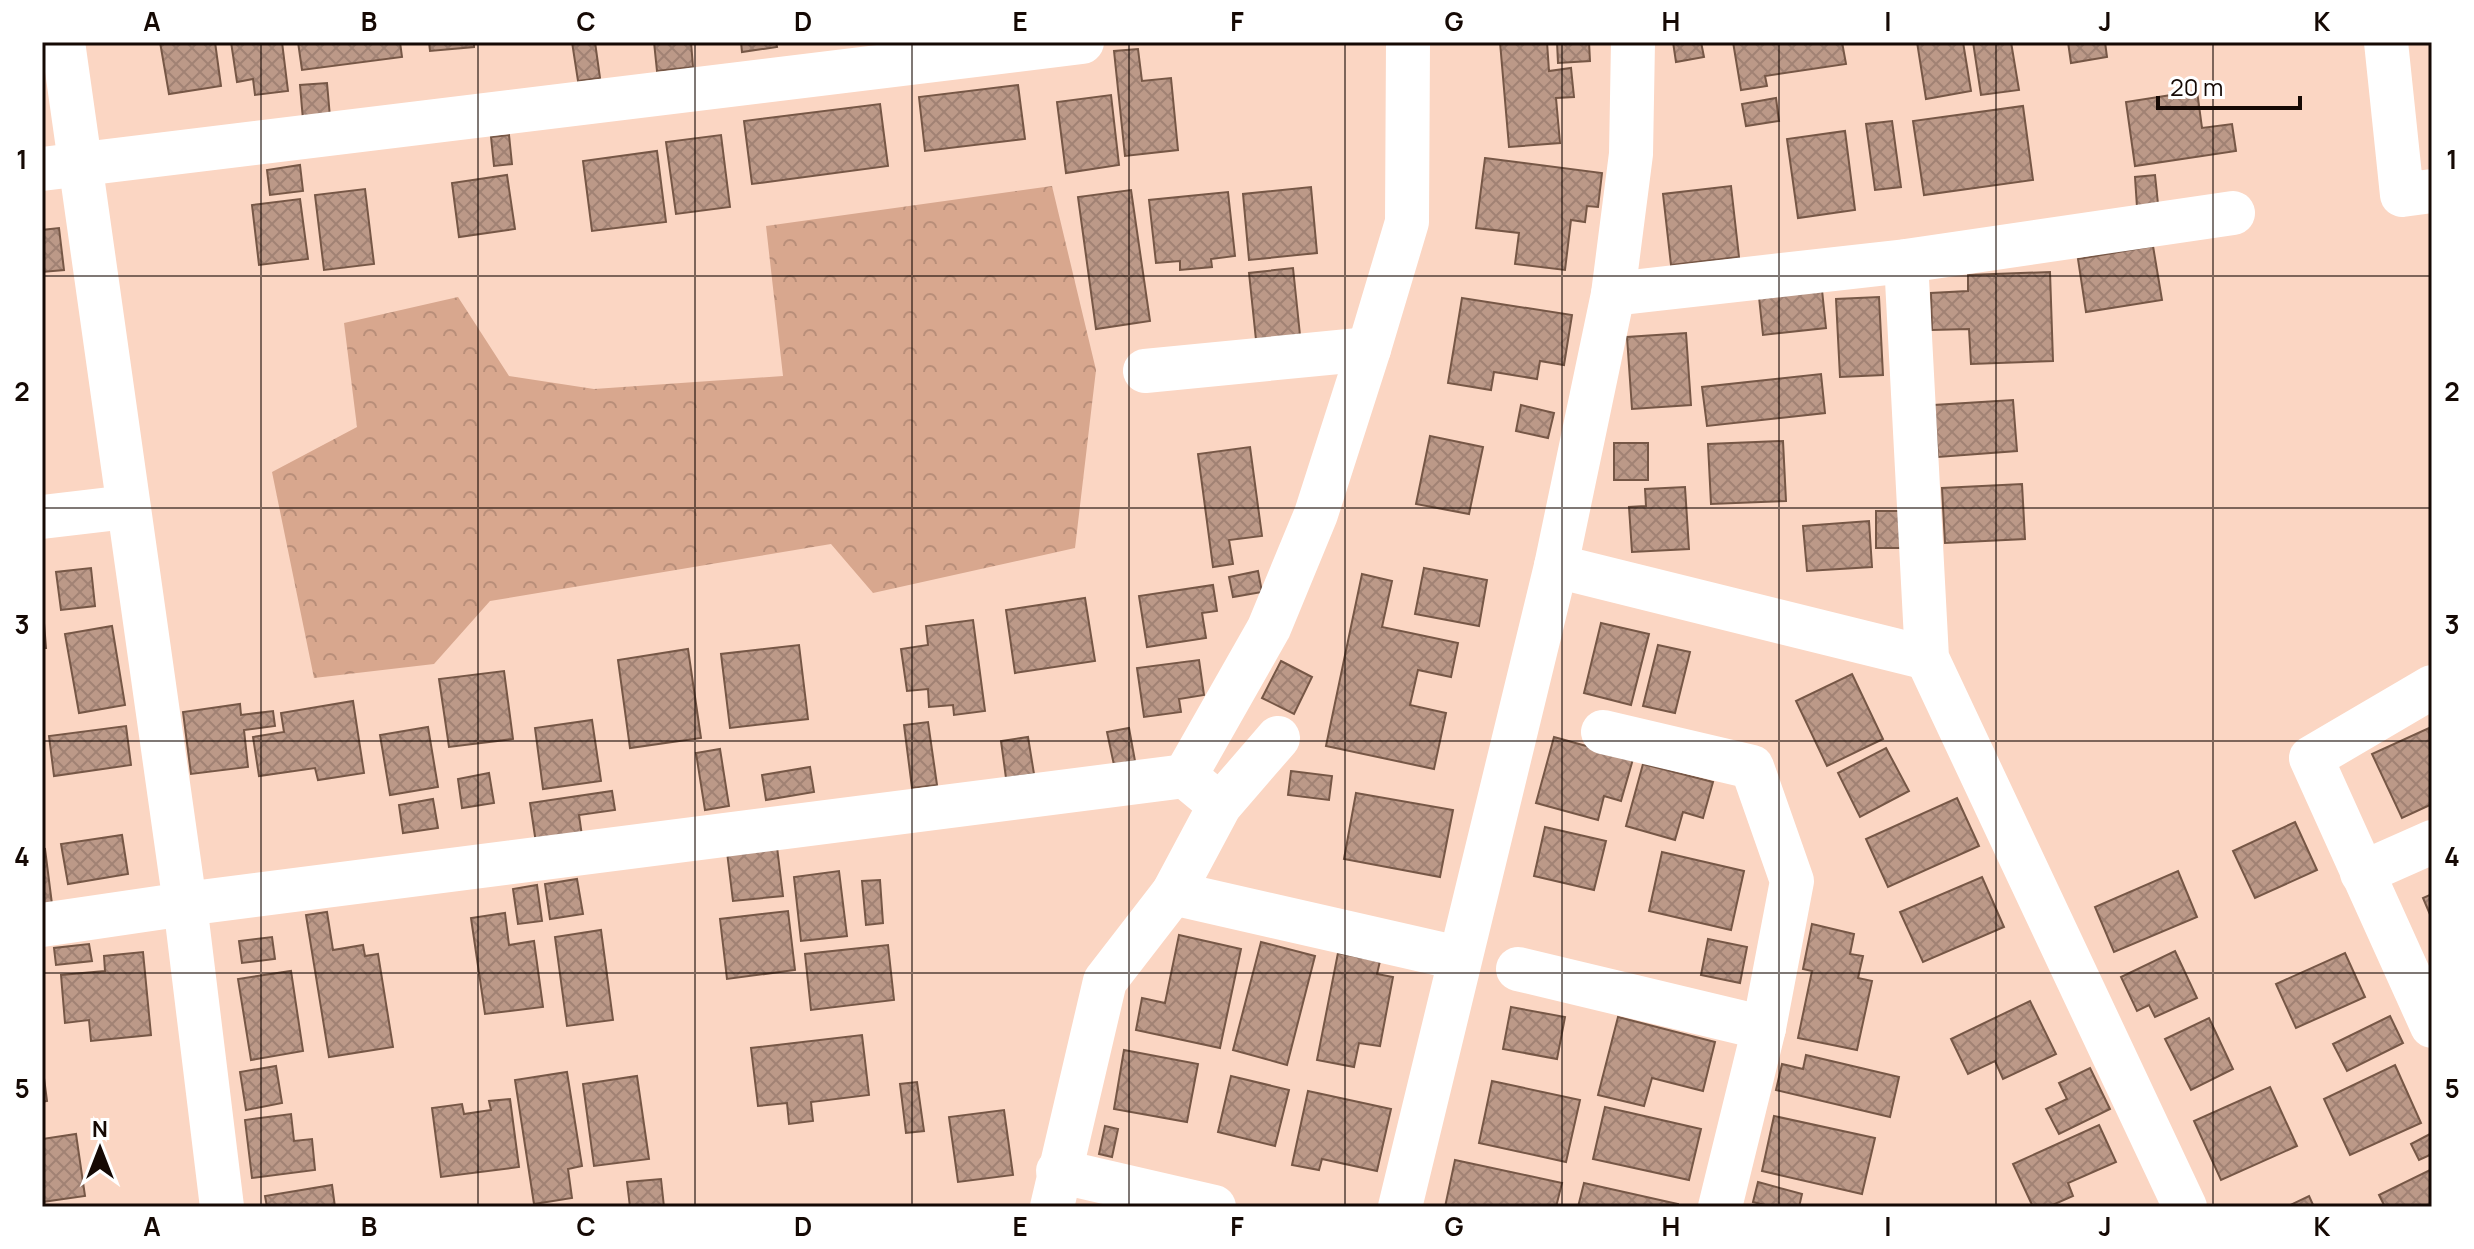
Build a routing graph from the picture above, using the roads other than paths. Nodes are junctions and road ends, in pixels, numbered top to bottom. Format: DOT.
graph roads {
  1 [pos="63,42"];
  2 [pos="1082,42"];
  3 [pos="1408,42"];
  4 [pos="1633,42"];
  5 [pos="2386,42"];
  6 [pos="60,167"];
  7 [pos="2432,191"];
  8 [pos="2233,213"];
  9 [pos="1906,261"];
  10 [pos="1613,294"];
  11 [pos="1369,349"];
  12 [pos="1145,371"];
  13 [pos="127,507"];
  14 [pos="42,517"];
  15 [pos="1556,566"];
  16 [pos="1927,658"];
  17 [pos="2432,687"];
  18 [pos="1603,732"];
  19 [pos="1278,738"];
  20 [pos="1185,776"];
  21 [pos="1220,805"];
  22 [pos="2432,842"];
  23 [pos="2362,873"];
  24 [pos="1173,893"];
  25 [pos="185,904"];
  26 [pos="42,925"];
  27 [pos="1458,958"];
  28 [pos="1518,969"];
  29 [pos="2432,1026"];
  30 [pos="1764,1028"];
  31 [pos="1055,1189"];
  32 [pos="222,1207"];
  33 [pos="1214,1207"];
  34 [pos="1400,1207"];
  35 [pos="1720,1207"];
  36 [pos="2185,1207"];
  1 -- 6 [label="street"];
  2 -- 6 [label="street"];
  3 -- 11 [label="street"];
  4 -- 10 [label="street"];
  5 -- 7 [label="street"];
  6 -- 13 [label="street"];
  8 -- 9 [label="street"];
  9 -- 10 [label="street"];
  9 -- 16 [label="street"];
  10 -- 15 [label="street"];
  11 -- 12 [label="street"];
  11 -- 20 [label="street"];
  13 -- 14 [label="street"];
  13 -- 25 [label="street"];
  15 -- 16 [label="street"];
  15 -- 27 [label="street"];
  16 -- 36 [label="street"];
  17 -- 23 [label="street"];
  18 -- 30 [label="street"];
  19 -- 21 [label="street"];
  20 -- 21 [label="street"];
  20 -- 25 [label="street"];
  21 -- 24 [label="street"];
  22 -- 23 [label="street"];
  23 -- 29 [label="street"];
  24 -- 27 [label="street"];
  24 -- 31 [label="street"];
  25 -- 26 [label="street"];
  25 -- 32 [label="street"];
  27 -- 34 [label="street"];
  28 -- 30 [label="street"];
  30 -- 35 [label="street"];
  31 -- 33 [label="street"];
}
